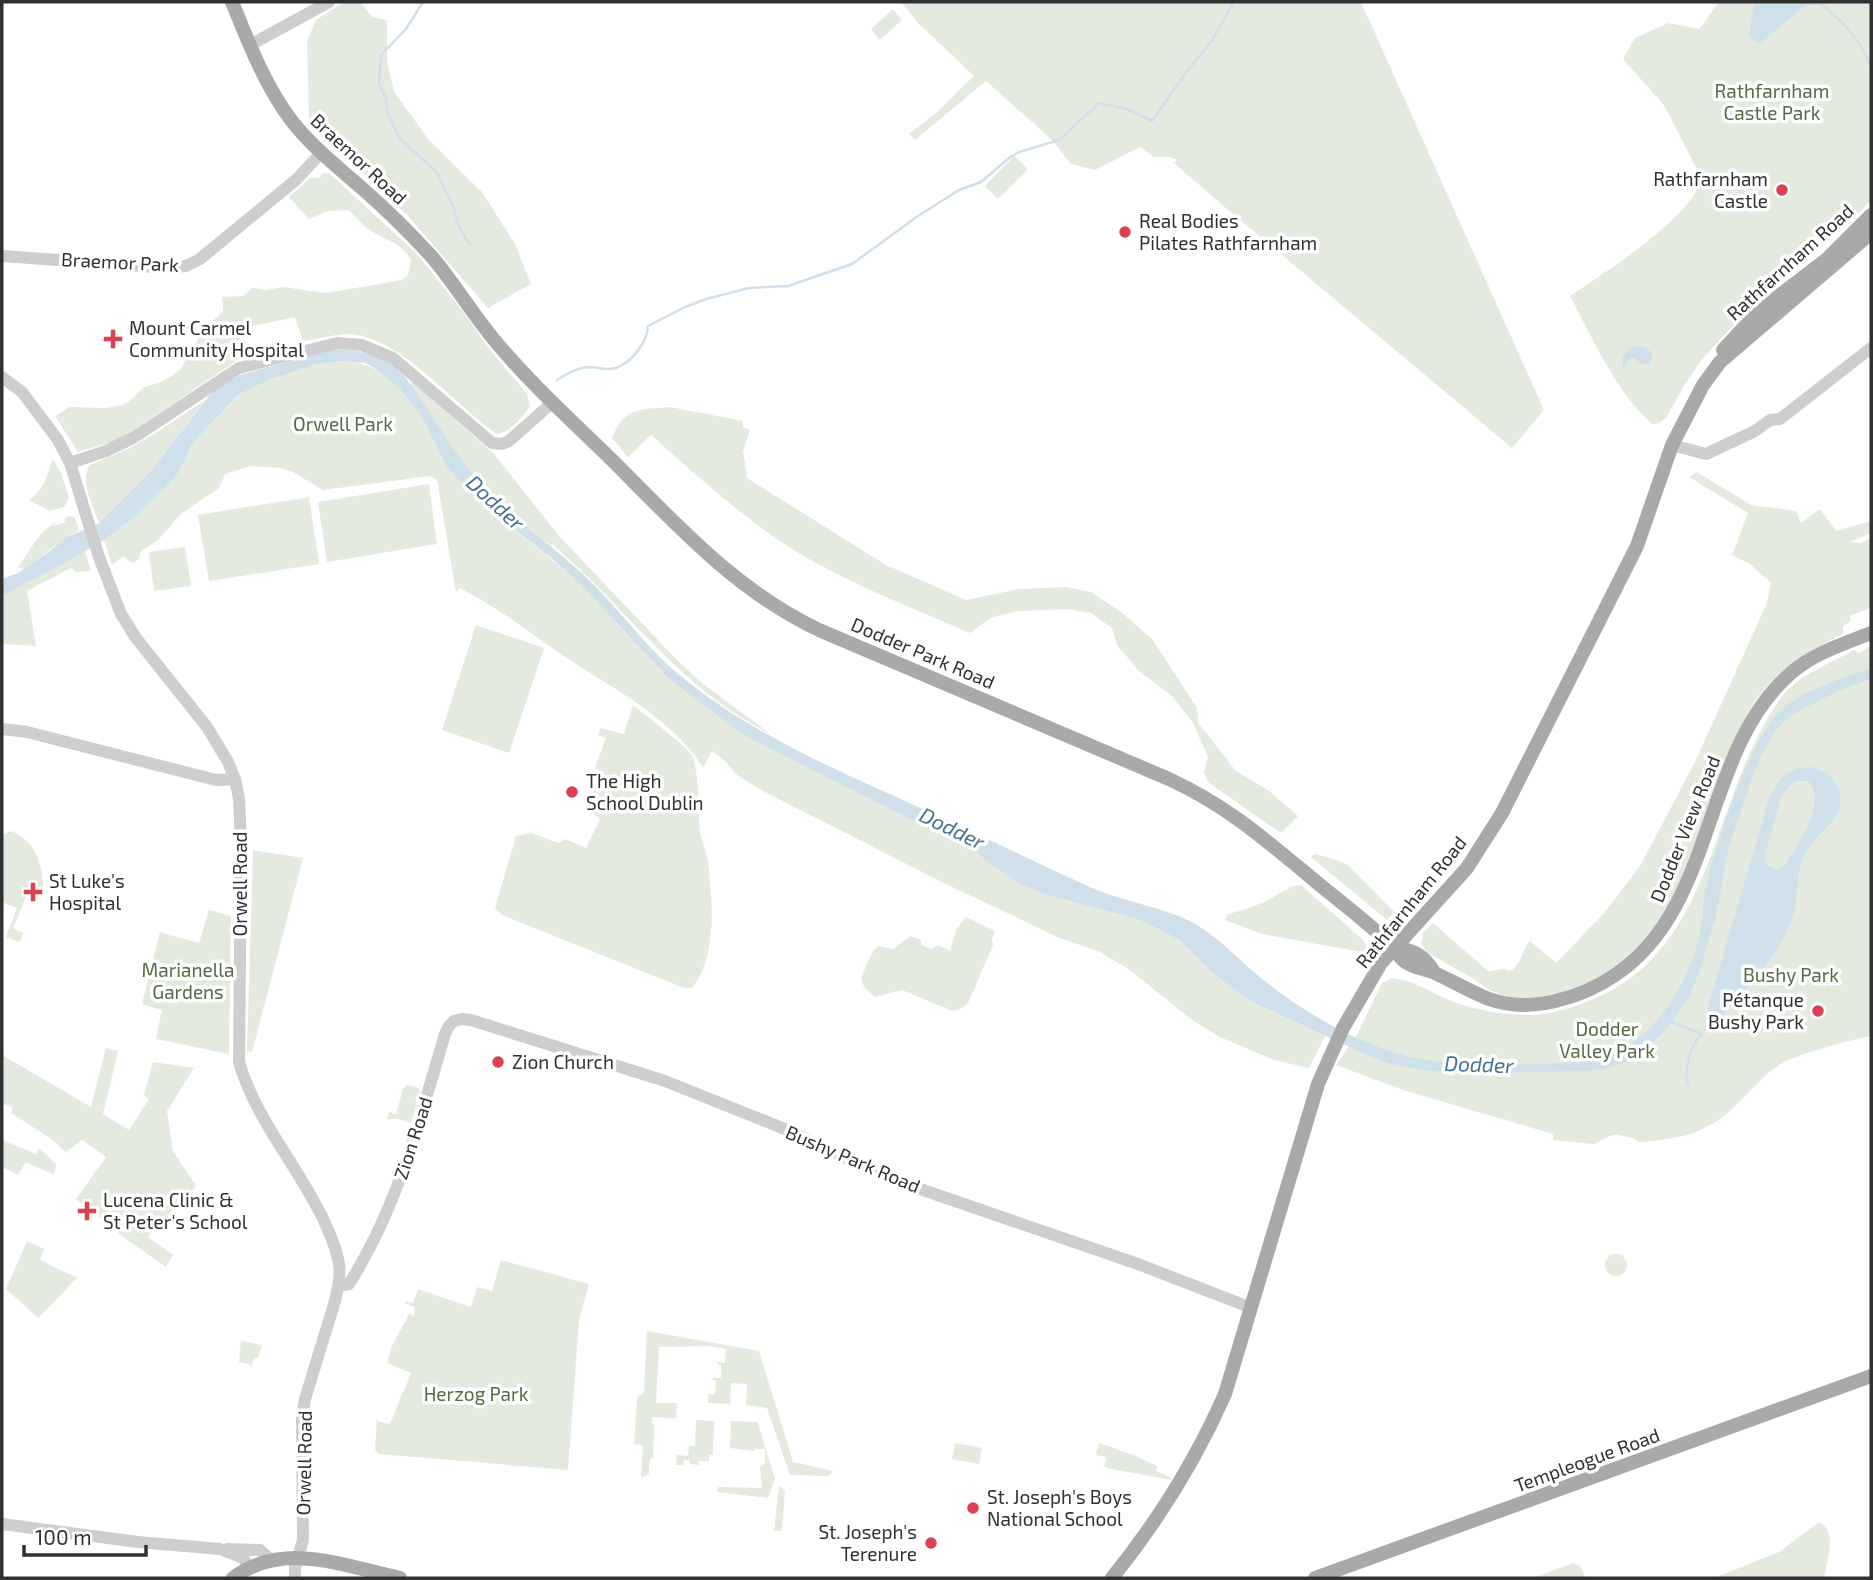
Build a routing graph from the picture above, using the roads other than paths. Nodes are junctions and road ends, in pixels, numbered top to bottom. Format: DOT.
graph roads {
  1 [pos="232,2"];
  2 [pos="329,2"];
  3 [pos="250,45"];
  4 [pos="322,152"];
  5 [pos="1871,215"];
  6 [pos="1871,233"];
  7 [pos="2,256"];
  8 [pos="485,328"];
  9 [pos="1871,348"];
  10 [pos="2,377"];
  11 [pos="2,387"];
  12 [pos="552,402"];
  13 [pos="32,405"];
  14 [pos="1672,445"];
  15 [pos="70,463"];
  16 [pos="1871,633"];
  17 [pos="2,729"];
  18 [pos="235,779"];
  19 [pos="1393,948"];
  20 [pos="454,1021"];
  21 [pos="367,1254"];
  22 [pos="340,1264"];
  23 [pos="339,1286"];
  24 [pos="1249,1307"];
  25 [pos="1871,1376"];
  26 [pos="2,1524"];
  27 [pos="220,1549"];
  28 [pos="298,1557"];
  29 [pos="271,1560"];
  30 [pos="249,1567"];
  31 [pos="233,1578"];
  32 [pos="295,1578"];
  33 [pos="400,1578"];
  34 [pos="1112,1578"];
  35 [pos="1315,1578"];
  1 -- 3 [label="main road, Braemor Road"];
  2 -- 3 [label="street"];
  3 -- 4 [label="main road, Braemor Road"];
  4 -- 7 [label="street, Braemor Park"];
  4 -- 8 [label="main road, Braemor Road"];
  5 -- 14 [label="main road, Rathfarnham Road"];
  6 -- 14 [label="main road, Rathfarnham Road"];
  8 -- 12 [label="main road, Dodder Park Road"];
  9 -- 14 [label="street"];
  10 -- 13 [label="street, Orwell Road"];
  11 -- 13 [label="street, Orwell Road"];
  12 -- 15 [label="street"];
  12 -- 19 [label="main road, Dodder Park Road"];
  13 -- 15 [label="street, Orwell Road"];
  14 -- 19 [label="main road, Rathfarnham Road"];
  15 -- 18 [label="street, Orwell Road"];
  16 -- 19 [label="main road, Dodder View Road"];
  17 -- 18 [label="street"];
  18 -- 22 [label="street, Orwell Road"];
  19 -- 24 [label="main road, Rathfarnham Road"];
  20 -- 21 [label="street, Zion Road"];
  20 -- 24 [label="street, Bushy Park Road"];
  21 -- 22 [label="street"];
  21 -- 23 [label="street, Zion Road"];
  22 -- 23 [label="street, Orwell Road"];
  23 -- 28 [label="street, Orwell Road"];
  24 -- 34 [label="main road, Rathfarnham Road"];
  25 -- 35 [label="main road, Templeogue Road"];
  26 -- 27 [label="street"];
  27 -- 29 [label="street"];
  27 -- 30 [label="street"];
  28 -- 29 [label="main road"];
  28 -- 32 [label="street, Orwell Road"];
  28 -- 33 [label="main road"];
  29 -- 30 [label="main road"];
  30 -- 31 [label="main road"];
}
